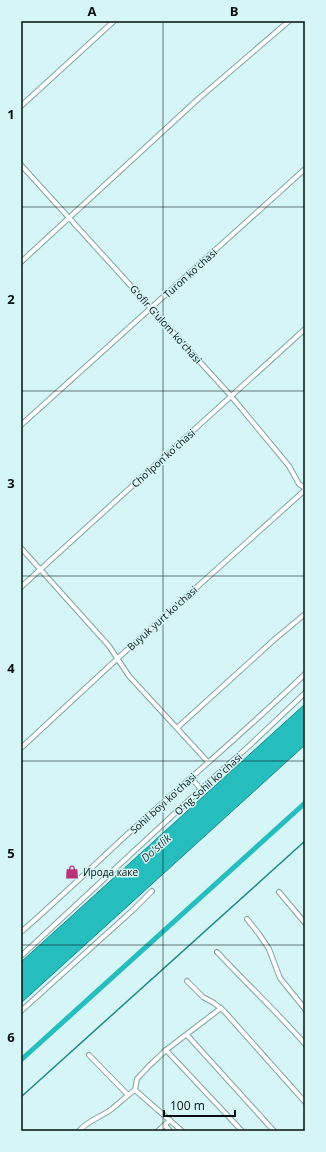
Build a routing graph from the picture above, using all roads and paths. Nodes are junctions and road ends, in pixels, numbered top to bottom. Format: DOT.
graph roads {
  1 [pos="114,21"];
  2 [pos="289,21"];
  3 [pos="21,106"];
  4 [pos="21,165"];
  5 [pos="305,169"];
  6 [pos="69,218"];
  7 [pos="21,262"];
  8 [pos="152,308"];
  9 [pos="305,329"];
  10 [pos="231,396"];
  11 [pos="21,425"];
  12 [pos="305,489"];
  13 [pos="21,548"];
  14 [pos="40,570"];
  15 [pos="21,587"];
  16 [pos="305,614"];
  17 [pos="118,658"];
  18 [pos="305,674"];
  19 [pos="305,693"];
  20 [pos="177,728"];
  21 [pos="21,748"];
  22 [pos="208,762"];
  23 [pos="191,778"];
  24 [pos="201,789"];
  25 [pos="152,891"];
  26 [pos="278,892"];
  27 [pos="247,919"];
  28 [pos="305,923"];
  29 [pos="21,932"];
  30 [pos="217,952"];
  31 [pos="21,956"];
  32 [pos="187,981"];
  33 [pos="220,1008"];
  34 [pos="305,1008"];
  35 [pos="21,1011"];
  36 [pos="187,1035"];
  37 [pos="305,1044"];
  38 [pos="166,1050"];
  39 [pos="90,1056"];
  40 [pos="135,1090"];
  41 [pos="128,1094"];
  42 [pos="305,1102"];
  43 [pos="170,1120"];
  44 [pos="164,1125"];
  45 [pos="79,1131"];
  46 [pos="158,1131"];
  47 [pos="170,1131"];
  48 [pos="182,1131"];
  49 [pos="242,1131"];
  50 [pos="274,1131"];
  1 -- 3 [label="street"];
  2 -- 6 [label="street"];
  4 -- 6 [label="street, G'ofir G'ulom ko'chasi"];
  5 -- 8 [label="street, Turon ko'chasi"];
  6 -- 7 [label="street"];
  6 -- 8 [label="street, G'ofir G'ulom ko'chasi"];
  8 -- 10 [label="street, G'ofir G'ulom ko'chasi"];
  8 -- 11 [label="street, Turon ko'chasi"];
  9 -- 10 [label="street, Cho'lpon ko'chasi"];
  10 -- 12 [label="street, G'ofir G'ulom ko'chasi"];
  10 -- 14 [label="street, Cho'lpon ko'chasi"];
  12 -- 17 [label="street, Buyuk yurt ko'chasi"];
  13 -- 14 [label="street"];
  14 -- 15 [label="street, Cho'lpon ko'chasi"];
  14 -- 17 [label="street"];
  16 -- 20 [label="street"];
  17 -- 20 [label="street"];
  17 -- 21 [label="street, Buyuk yurt ko'chasi"];
  18 -- 22 [label="street, Sohil boyi ko'chasi"];
  19 -- 24 [label="street, O'ng Sohil ko'chasi"];
  20 -- 22 [label="street"];
  22 -- 23 [label="street, Sohil boyi ko'chasi"];
  23 -- 24 [label="street"];
  23 -- 29 [label="street, Sohil boyi ko'chasi"];
  24 -- 31 [label="street, O'ng Sohil ko'chasi"];
  25 -- 35 [label="street"];
  26 -- 28 [label="street"];
  27 -- 34 [label="street"];
  30 -- 37 [label="street"];
  32 -- 33 [label="street"];
  33 -- 36 [label="street"];
  33 -- 42 [label="street"];
  36 -- 38 [label="street"];
  36 -- 50 [label="street"];
  38 -- 40 [label="street"];
  38 -- 49 [label="street"];
  39 -- 41 [label="street"];
  40 -- 41 [label="street"];
  40 -- 43 [label="street"];
  41 -- 45 [label="street"];
  43 -- 44 [label="street"];
  43 -- 48 [label="street"];
  44 -- 46 [label="street"];
  44 -- 47 [label="street"];
}
